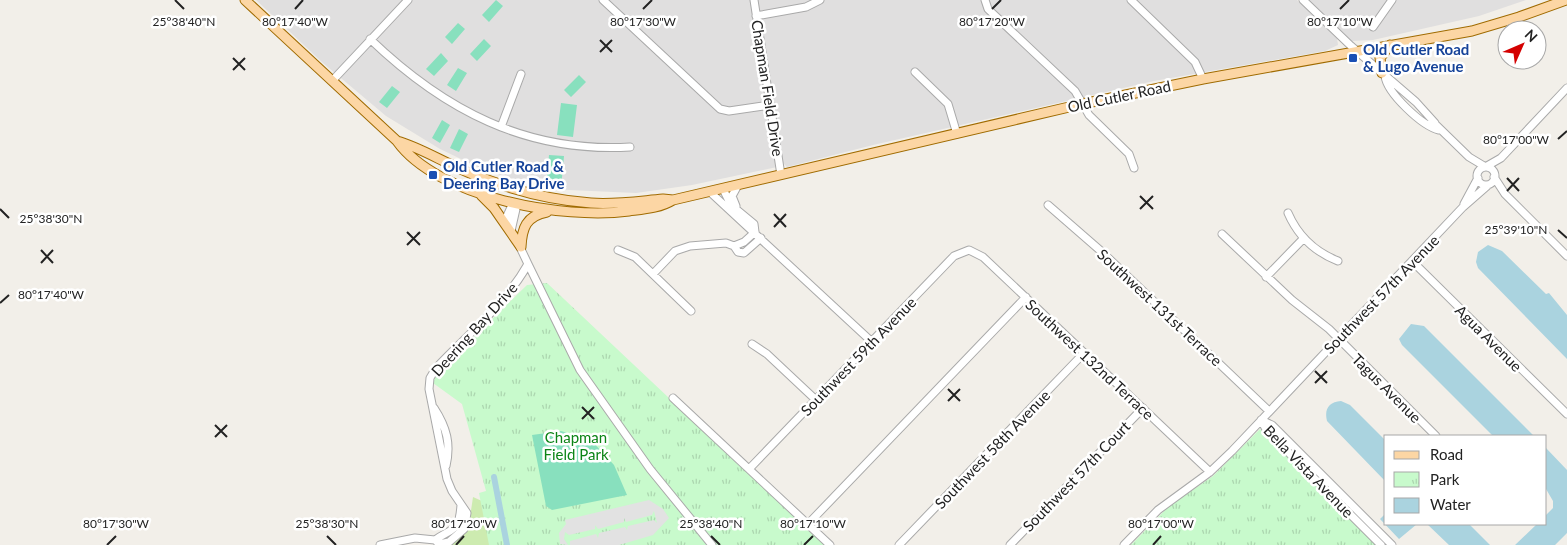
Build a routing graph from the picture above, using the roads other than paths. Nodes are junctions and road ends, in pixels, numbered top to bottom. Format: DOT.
graph roads {
  1 [pos="245,0"];
  2 [pos="408,0"];
  3 [pos="603,0"];
  4 [pos="754,0"];
  5 [pos="820,0"];
  6 [pos="984,0"];
  7 [pos="1131,0"];
  8 [pos="1302,0"];
  9 [pos="1392,0"];
  10 [pos="1566,0"];
  11 [pos="756,16"];
  12 [pos="1373,27"];
  13 [pos="370,40"];
  14 [pos="1391,45"];
  15 [pos="1358,52"];
  16 [pos="915,72"];
  17 [pos="521,74"];
  18 [pos="1385,76"];
  19 [pos="1203,79"];
  20 [pos="332,81"];
  21 [pos="1567,88"];
  22 [pos="1560,95"];
  23 [pos="1567,102"];
  24 [pos="1082,104"];
  25 [pos="770,105"];
  26 [pos="501,127"];
  27 [pos="1442,130"];
  28 [pos="957,134"];
  29 [pos="397,141"];
  30 [pos="630,147"];
  31 [pos="429,156"];
  32 [pos="1469,158"];
  33 [pos="1501,158"];
  34 [pos="1486,166"];
  35 [pos="1134,168"];
  36 [pos="1493,175"];
  37 [pos="782,176"];
  38 [pos="1478,176"];
  39 [pos="738,185"];
  40 [pos="1488,186"];
  41 [pos="723,189"];
  42 [pos="710,192"];
  43 [pos="481,194"];
  44 [pos="1506,194"];
  45 [pos="673,200"];
  46 [pos="513,203"];
  47 [pos="591,204"];
  48 [pos="1048,205"];
  49 [pos="1463,207"];
  50 [pos="737,208"];
  51 [pos="550,211"];
  52 [pos="1288,213"];
  53 [pos="755,232"];
  54 [pos="1222,234"];
  55 [pos="761,238"];
  56 [pos="1304,238"];
  57 [pos="734,246"];
  58 [pos="521,248"];
  59 [pos="618,250"];
  60 [pos="969,250"];
  61 [pos="1567,256"];
  62 [pos="1338,261"];
  63 [pos="1412,261"];
  64 [pos="528,264"];
  65 [pos="653,274"];
  66 [pos="1266,277"];
  67 [pos="1026,298"];
  68 [pos="691,311"];
  69 [pos="1338,339"];
  70 [pos="872,342"];
  71 [pos="752,344"];
  72 [pos="1084,353"];
  73 [pos="674,398"];
  74 [pos="816,400"];
  75 [pos="1142,408"];
  76 [pos="1269,411"];
  77 [pos="1567,414"];
  78 [pos="1261,420"];
  79 [pos="1435,435"];
  80 [pos="750,468"];
  81 [pos="1210,472"];
  82 [pos="808,524"];
  83 [pos="380,545"];
  84 [pos="712,545"];
  85 [pos="830,545"];
  86 [pos="899,545"];
  87 [pos="1010,545"];
  88 [pos="1124,545"];
  89 [pos="1381,545"];
  90 [pos="1392,545"];
  1 -- 20 [label="main road"];
  2 -- 13 [label="street"];
  3 -- 25 [label="street"];
  4 -- 11 [label="street, Chapman Field Drive"];
  5 -- 11 [label="street"];
  6 -- 24 [label="street"];
  7 -- 19 [label="street"];
  8 -- 15 [label="street"];
  9 -- 12 [label="street"];
  10 -- 14 [label="main road, Old Cutler Road"];
  11 -- 25 [label="street, Chapman Field Drive"];
  13 -- 20 [label="street"];
  13 -- 26 [label="street"];
  14 -- 15 [label="main road, Old Cutler Road"];
  14 -- 18 [label="main road"];
  15 -- 18 [label="street"];
  15 -- 19 [label="main road, Old Cutler Road"];
  16 -- 28 [label="street"];
  17 -- 26 [label="street"];
  18 -- 27 [label="street"];
  18 -- 27 [label="street"];
  19 -- 24 [label="main road, Old Cutler Road"];
  20 -- 29 [label="main road"];
  21 -- 22 [label="street"];
  22 -- 23 [label="street"];
  22 -- 33 [label="street"];
  24 -- 28 [label="main road, Old Cutler Road"];
  24 -- 35 [label="street"];
  25 -- 37 [label="street, Chapman Field Drive"];
  26 -- 30 [label="street"];
  27 -- 32 [label="street"];
  28 -- 37 [label="main road, Old Cutler Road"];
  29 -- 31 [label="main road"];
  29 -- 43 [label="main road"];
  31 -- 46 [label="main road"];
  31 -- 47 [label="main road, Old Cutler Road"];
  32 -- 34 [label="street"];
  32 -- 38 [label="street"];
  33 -- 34 [label="street"];
  33 -- 36 [label="street"];
  34 -- 36 [label="street"];
  34 -- 38 [label="street, Southwest 57th Avenue"];
  36 -- 40 [label="street, Southwest 57th Avenue"];
  36 -- 44 [label="street"];
  37 -- 39 [label="main road, Old Cutler Road"];
  38 -- 40 [label="street"];
  38 -- 49 [label="street, Southwest 57th Avenue"];
  39 -- 41 [label="main road, Old Cutler Road"];
  39 -- 50 [label="street"];
  40 -- 44 [label="street"];
  40 -- 49 [label="street, Southwest 57th Avenue"];
  41 -- 42 [label="main road, Old Cutler Road"];
  41 -- 50 [label="street"];
  42 -- 45 [label="main road, Old Cutler Road"];
  42 -- 53 [label="street"];
  43 -- 46 [label="main road, Old Cutler Road"];
  43 -- 58 [label="main road"];
  44 -- 61 [label="street"];
  45 -- 47 [label="main road, Old Cutler Road"];
  45 -- 51 [label="main road, Old Cutler Road"];
  46 -- 47 [label="main road"];
  46 -- 51 [label="main road, Old Cutler Road"];
  46 -- 58 [label="street"];
  48 -- 76 [label="street, Southwest 131st Terrace"];
  49 -- 63 [label="street, Southwest 57th Avenue"];
  50 -- 53 [label="street"];
  51 -- 58 [label="main road"];
  52 -- 56 [label="street"];
  53 -- 55 [label="street"];
  53 -- 57 [label="street"];
  54 -- 66 [label="street, Tagus Avenue"];
  55 -- 57 [label="street"];
  55 -- 70 [label="street"];
  56 -- 62 [label="street"];
  56 -- 66 [label="street"];
  57 -- 65 [label="street"];
  58 -- 64 [label="street"];
  59 -- 65 [label="street"];
  60 -- 67 [label="street, Southwest 132nd Terrace"];
  60 -- 70 [label="street, Southwest 59th Avenue"];
  63 -- 69 [label="street, Southwest 57th Avenue"];
  63 -- 77 [label="street, Agua Avenue"];
  64 -- 83 [label="street, Deering Bay Drive"];
  64 -- 84 [label="street"];
  65 -- 68 [label="street"];
  66 -- 69 [label="street, Tagus Avenue"];
  67 -- 72 [label="street, Southwest 132nd Terrace"];
  67 -- 82 [label="street"];
  69 -- 76 [label="street, Southwest 57th Avenue"];
  69 -- 79 [label="street, Tagus Avenue"];
  70 -- 74 [label="street, Southwest 59th Avenue"];
  71 -- 74 [label="street"];
  72 -- 75 [label="street, Southwest 132nd Terrace"];
  72 -- 86 [label="street, Southwest 58th Avenue"];
  73 -- 80 [label="street"];
  74 -- 80 [label="street, Southwest 59th Avenue"];
  75 -- 81 [label="street, Southwest 132nd Terrace"];
  75 -- 87 [label="street, Southwest 57th Court"];
  76 -- 78 [label="street, Southwest 57th Avenue"];
  78 -- 81 [label="street, Southwest 57th Avenue"];
  78 -- 89 [label="street, Bella Vista Avenue"];
  78 -- 90 [label="street, Bella Vista Avenue"];
  80 -- 82 [label="street"];
  81 -- 88 [label="street, Southwest 57th Avenue"];
  82 -- 85 [label="street"];
}
